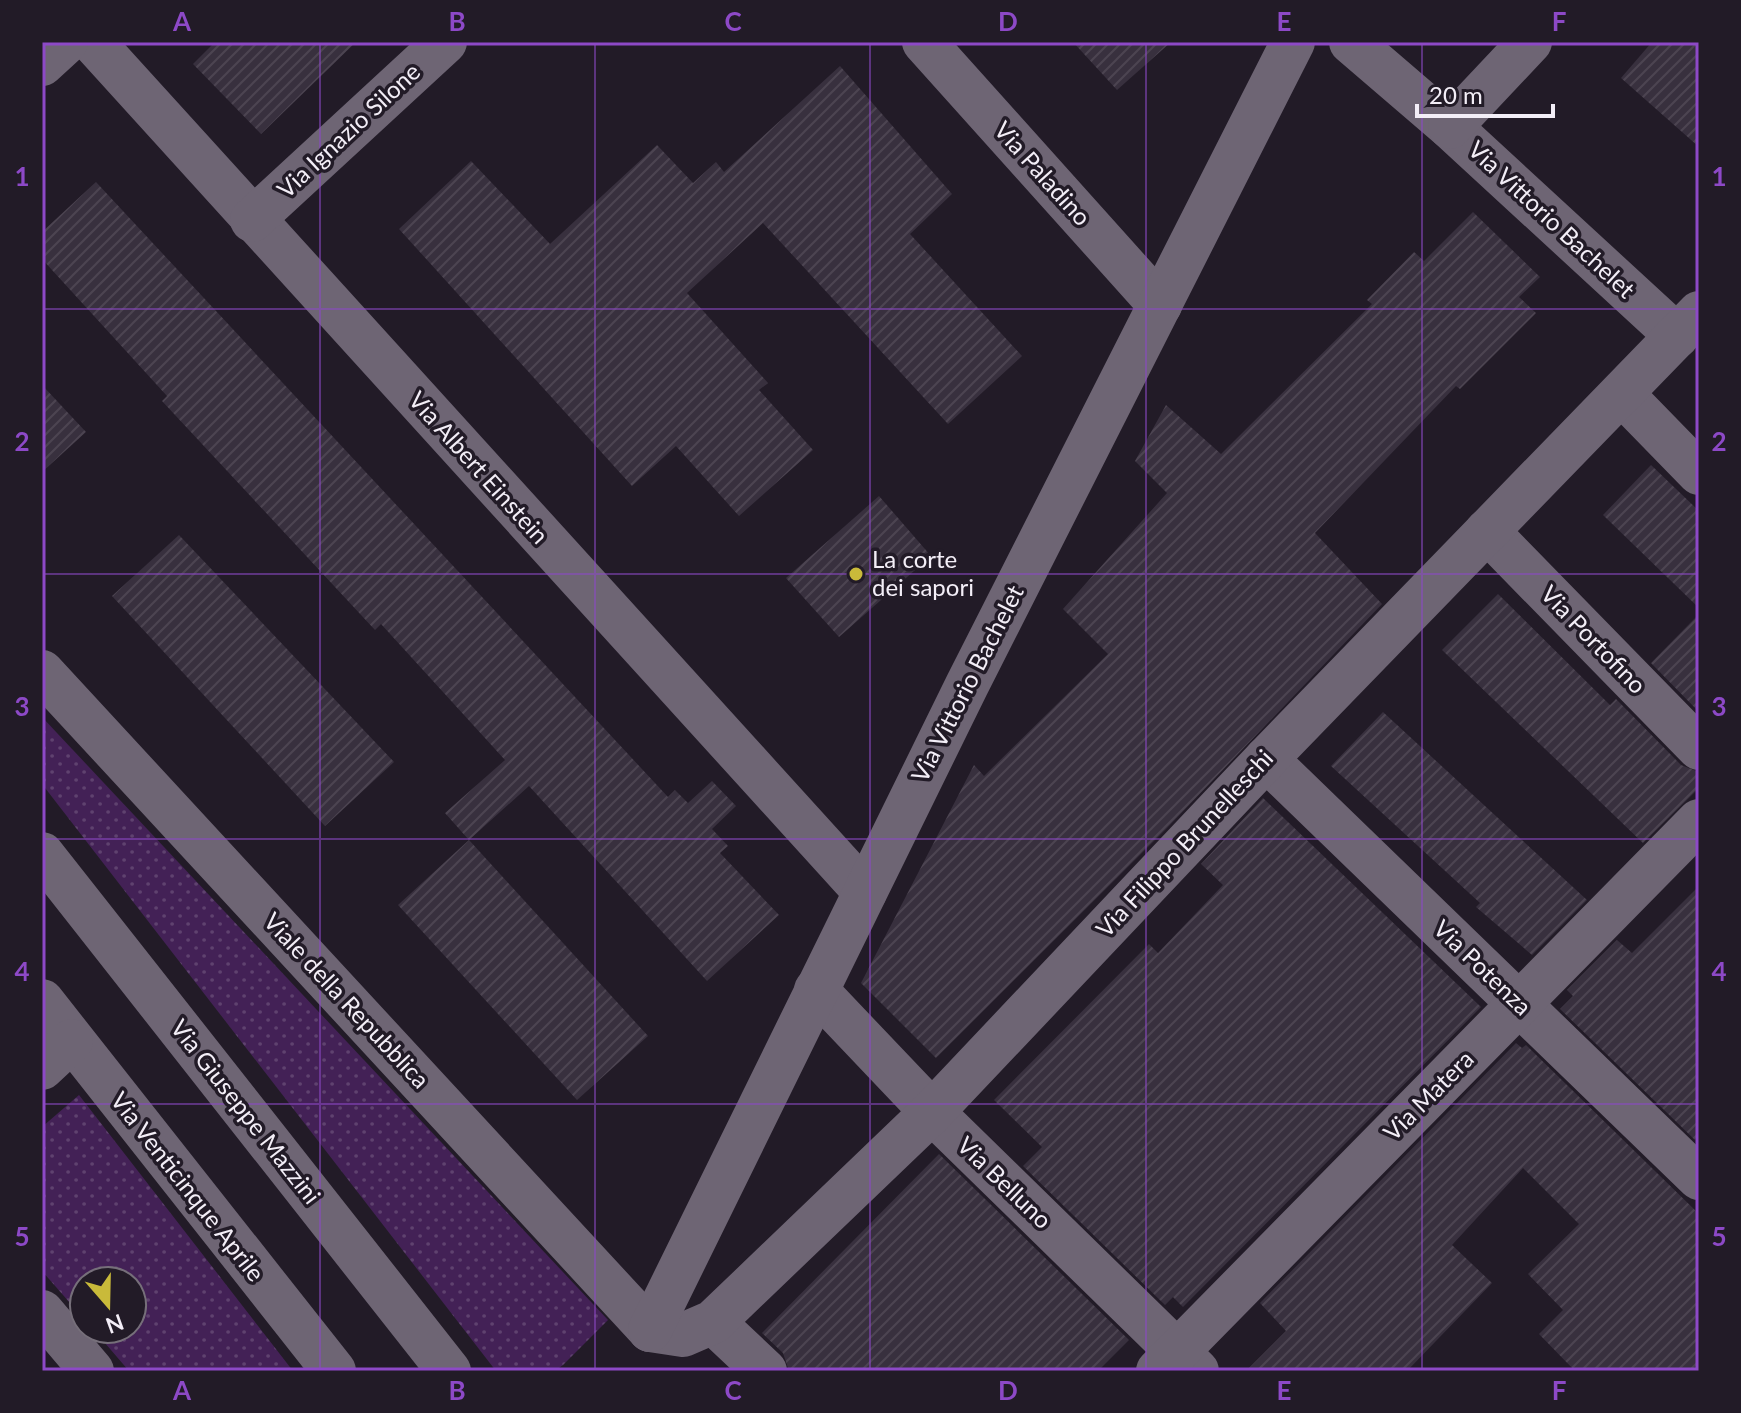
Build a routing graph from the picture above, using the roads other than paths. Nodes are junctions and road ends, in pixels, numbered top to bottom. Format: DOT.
graph roads {
  1 [pos="66,42"];
  2 [pos="93,42"];
  3 [pos="445,42"];
  4 [pos="924,42"];
  5 [pos="1293,42"];
  6 [pos="1351,42"];
  7 [pos="1530,42"];
  8 [pos="42,64"];
  9 [pos="1450,127"];
  10 [pos="252,220"];
  11 [pos="1160,305"];
  12 [pos="1688,325"];
  13 [pos="1622,394"];
  14 [pos="1699,473"];
  15 [pos="1487,531"];
  16 [pos="42,672"];
  17 [pos="1699,748"];
  18 [pos="1266,759"];
  19 [pos="1699,821"];
  20 [pos="42,854"];
  21 [pos="865,892"];
  22 [pos="816,990"];
  23 [pos="42,1001"];
  24 [pos="1519,1004"];
  25 [pos="52,1055"];
  26 [pos="932,1112"];
  27 [pos="1699,1178"];
  28 [pos="42,1312"];
  29 [pos="713,1322"];
  30 [pos="650,1330"];
  31 [pos="1178,1365"];
  32 [pos="92,1371"];
  33 [pos="334,1371"];
  34 [pos="449,1371"];
  35 [pos="765,1371"];
  1 -- 8 [label="street"];
  2 -- 10 [label="street, Via Albert Einstein"];
  3 -- 10 [label="street, Via Ignazio Silone"];
  4 -- 11 [label="street, Via Paladino"];
  5 -- 11 [label="street, Via Vittorio Bachelet"];
  6 -- 9 [label="street, Via Vittorio Bachelet"];
  7 -- 9 [label="street"];
  9 -- 12 [label="street, Via Vittorio Bachelet"];
  10 -- 21 [label="street, Via Albert Einstein"];
  11 -- 21 [label="street, Via Vittorio Bachelet"];
  12 -- 13 [label="street, Via Filippo Brunelleschi"];
  13 -- 14 [label="street"];
  13 -- 15 [label="street, Via Filippo Brunelleschi"];
  15 -- 17 [label="street, Via Portofino"];
  15 -- 18 [label="street, Via Filippo Brunelleschi"];
  16 -- 30 [label="street, Viale della Repubblica"];
  18 -- 24 [label="street, Via Potenza"];
  18 -- 26 [label="street, Via Filippo Brunelleschi"];
  19 -- 24 [label="street, Via Matera"];
  20 -- 34 [label="street, Via Giuseppe Mazzini"];
  21 -- 22 [label="street, Via Vittorio Bachelet"];
  22 -- 26 [label="street, Via Belluno"];
  22 -- 30 [label="street, Via Vittorio Bachelet"];
  23 -- 25 [label="street, Via Venticinque Aprile"];
  24 -- 27 [label="street, Via Potenza"];
  24 -- 31 [label="street, Via Matera"];
  25 -- 33 [label="street, Via Venticinque Aprile"];
  26 -- 29 [label="street, Via Filippo Brunelleschi"];
  26 -- 31 [label="street, Via Belluno"];
  28 -- 32 [label="street"];
  29 -- 30 [label="street, Via Filippo Brunelleschi"];
  29 -- 35 [label="street"];
}
